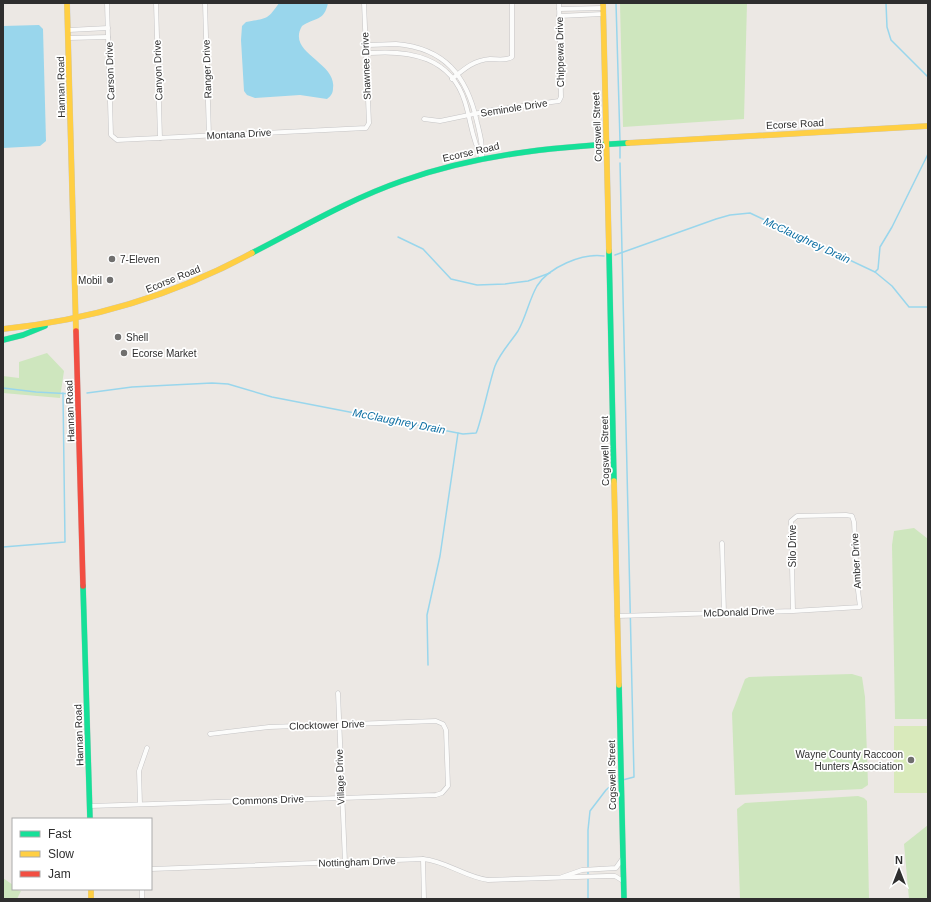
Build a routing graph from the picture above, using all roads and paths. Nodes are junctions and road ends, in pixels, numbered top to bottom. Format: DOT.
graph roads {
  1 [pos="67,3"];
  2 [pos="107,3"];
  3 [pos="156,3"];
  4 [pos="205,3"];
  5 [pos="364,3"];
  6 [pos="512,3"];
  7 [pos="559,3"];
  8 [pos="603,8"];
  9 [pos="559,9"];
  10 [pos="559,16"];
  11 [pos="108,28"];
  12 [pos="69,30"];
  13 [pos="108,36"];
  14 [pos="69,38"];
  15 [pos="366,49"];
  16 [pos="458,74"];
  17 [pos="452,78"];
  18 [pos="559,101"];
  19 [pos="476,114"];
  20 [pos="468,116"];
  21 [pos="424,119"];
  22 [pos="928,126"];
  23 [pos="366,128"];
  24 [pos="209,136"];
  25 [pos="160,138"];
  26 [pos="113,139"];
  27 [pos="606,144"];
  28 [pos="482,158"];
  29 [pos="77,319"];
  30 [pos="49,324"];
  31 [pos="3,329"];
  32 [pos="3,340"];
  33 [pos="852,516"];
  34 [pos="722,543"];
  35 [pos="860,607"];
  36 [pos="793,611"];
  37 [pos="724,613"];
  38 [pos="617,616"];
  39 [pos="338,693"];
  40 [pos="338,724"];
  41 [pos="210,734"];
  42 [pos="147,748"];
  43 [pos="445,791"];
  44 [pos="341,798"];
  45 [pos="140,804"];
  46 [pos="90,806"];
  47 [pos="90,818"];
  48 [pos="623,857"];
  49 [pos="423,859"];
  50 [pos="345,862"];
  51 [pos="152,869"];
  52 [pos="560,878"];
  53 [pos="623,881"];
  54 [pos="424,899"];
  55 [pos="624,899"];
  1 -- 12 [label="street, Hannan Road"];
  2 -- 11 [label="street, Carson Drive"];
  3 -- 25 [label="street, Canyon Drive"];
  4 -- 24 [label="street, Ranger Drive"];
  5 -- 15 [label="street, Shawnee Drive"];
  6 -- 16 [label="street"];
  7 -- 9 [label="street, Chippewa Drive"];
  8 -- 9 [label="street"];
  8 -- 10 [label="street"];
  8 -- 27 [label="street, Cogswell Street"];
  9 -- 10 [label="street, Chippewa Drive"];
  10 -- 18 [label="street, Chippewa Drive"];
  11 -- 12 [label="street"];
  11 -- 13 [label="street, Carson Drive"];
  12 -- 14 [label="street, Hannan Road"];
  13 -- 14 [label="street"];
  13 -- 26 [label="street, Carson Drive"];
  14 -- 29 [label="street, Hannan Road"];
  15 -- 16 [label="street"];
  15 -- 17 [label="street"];
  15 -- 23 [label="street, Shawnee Drive"];
  16 -- 17 [label="street"];
  16 -- 19 [label="street"];
  17 -- 20 [label="street"];
  18 -- 19 [label="street, Seminole Drive"];
  19 -- 20 [label="street, Seminole Drive"];
  19 -- 28 [label="street"];
  20 -- 21 [label="street, Seminole Drive"];
  20 -- 28 [label="street"];
  22 -- 27 [label="street, Ecorse Road"];
  23 -- 24 [label="street, Montana Drive"];
  24 -- 25 [label="street, Montana Drive"];
  25 -- 26 [label="street, Montana Drive"];
  27 -- 28 [label="street, Ecorse Road"];
  27 -- 38 [label="street, Cogswell Street"];
  28 -- 29 [label="street, Ecorse Road"];
  29 -- 30 [label="street, Ecorse Road"];
  29 -- 46 [label="street, Hannan Road"];
  30 -- 31 [label="street, Ecorse Road"];
  30 -- 32 [label="street, Ecorse Road"];
  33 -- 35 [label="street, Amber Drive"];
  33 -- 36 [label="street, Silo Drive"];
  34 -- 37 [label="street"];
  35 -- 36 [label="street, McDonald Drive"];
  36 -- 37 [label="street, McDonald Drive"];
  37 -- 38 [label="street, McDonald Drive"];
  38 -- 48 [label="street, Cogswell Street"];
  39 -- 40 [label="street, Village Drive"];
  40 -- 41 [label="street, Clocktower Drive"];
  40 -- 43 [label="street, Clocktower Drive"];
  40 -- 44 [label="street, Village Drive"];
  42 -- 45 [label="street"];
  43 -- 44 [label="street, Commons Drive"];
  44 -- 45 [label="street, Commons Drive"];
  44 -- 50 [label="street, Village Drive"];
  45 -- 46 [label="street, Commons Drive"];
  46 -- 47 [label="street, Hannan Road"];
  48 -- 52 [label="street, Nottingham Drive"];
  48 -- 53 [label="street, Cogswell Street"];
  49 -- 50 [label="street, Nottingham Drive"];
  49 -- 52 [label="street, Nottingham Drive"];
  49 -- 54 [label="street"];
  50 -- 51 [label="street, Nottingham Drive"];
  52 -- 53 [label="street, Nottingham Drive"];
  53 -- 55 [label="street, Cogswell Street"];
}
